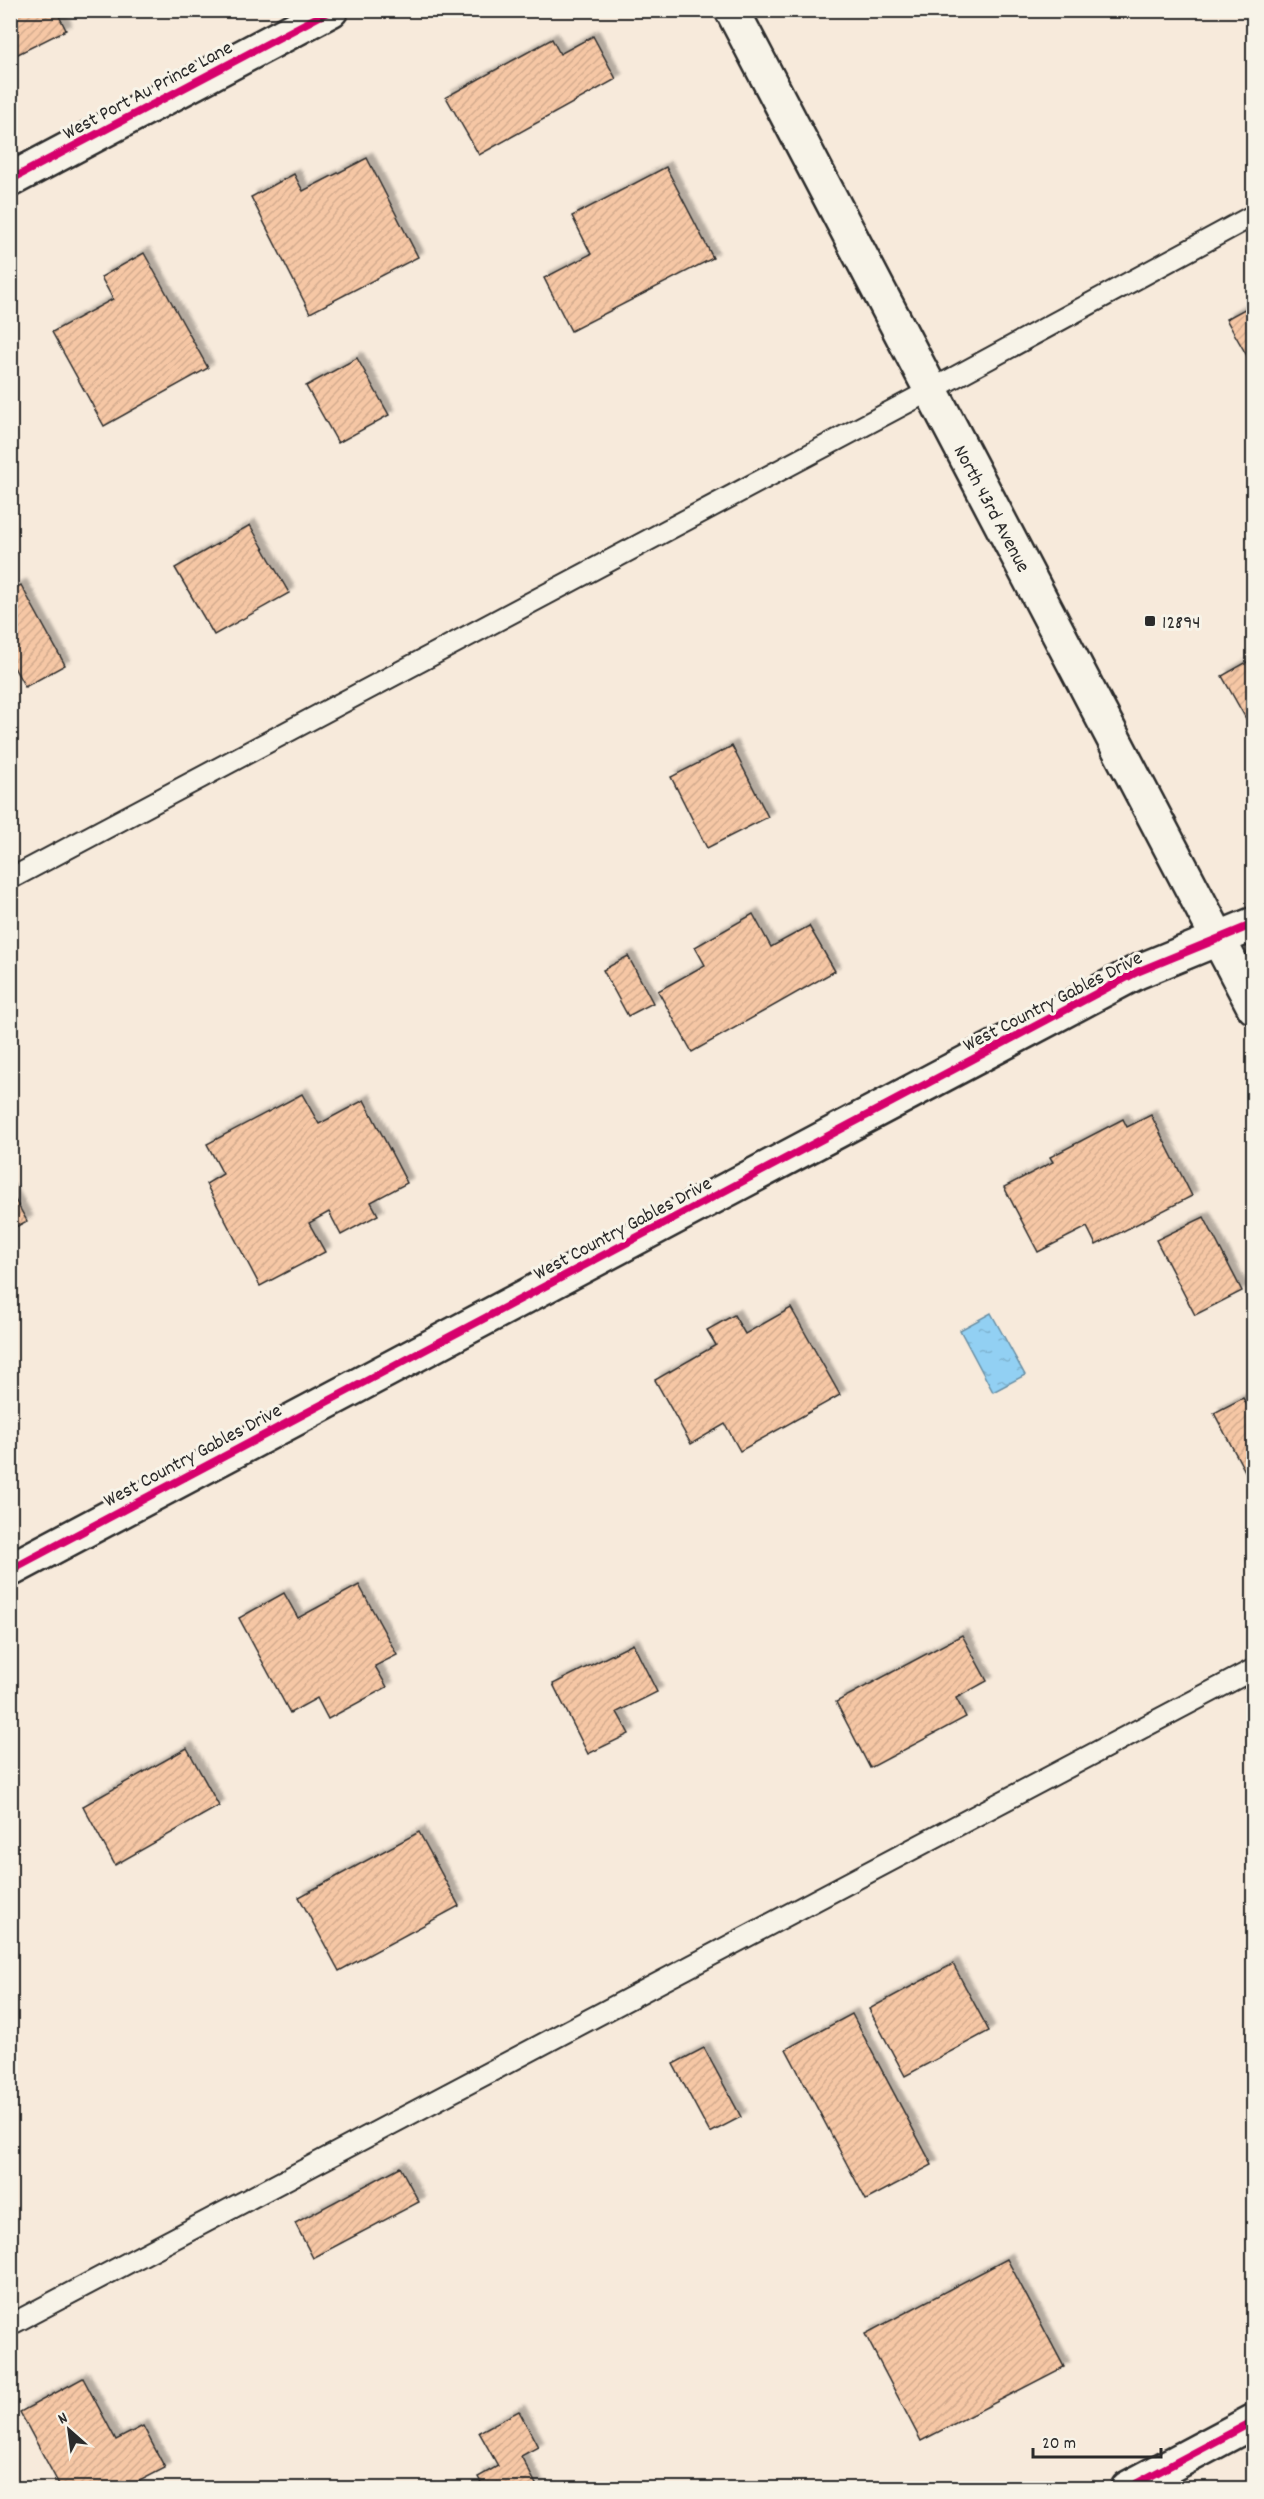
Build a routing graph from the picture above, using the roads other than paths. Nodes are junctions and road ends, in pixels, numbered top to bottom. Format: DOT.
graph roads {
  1 [pos="331,10"];
  2 [pos="732,10"];
  3 [pos="10,180"];
  4 [pos="1254,215"];
  5 [pos="931,390"];
  6 [pos="10,879"];
  7 [pos="1254,924"];
  8 [pos="1218,939"];
  9 [pos="1254,1007"];
  10 [pos="10,1570"];
  11 [pos="1254,1669"];
  12 [pos="10,2325"];
  13 [pos="1254,2421"];
  14 [pos="1128,2488"];
  1 -- 3 [label="street, West Port Au Prince Lane"];
  2 -- 5 [label="street, North 43rd Avenue"];
  4 -- 5 [label="lane"];
  5 -- 6 [label="lane"];
  5 -- 8 [label="street, North 43rd Avenue"];
  7 -- 8 [label="street, West Country Gables Drive"];
  8 -- 9 [label="street, North 43rd Avenue"];
  8 -- 10 [label="street, West Country Gables Drive"];
  11 -- 12 [label="lane"];
  13 -- 14 [label="street"];
}
